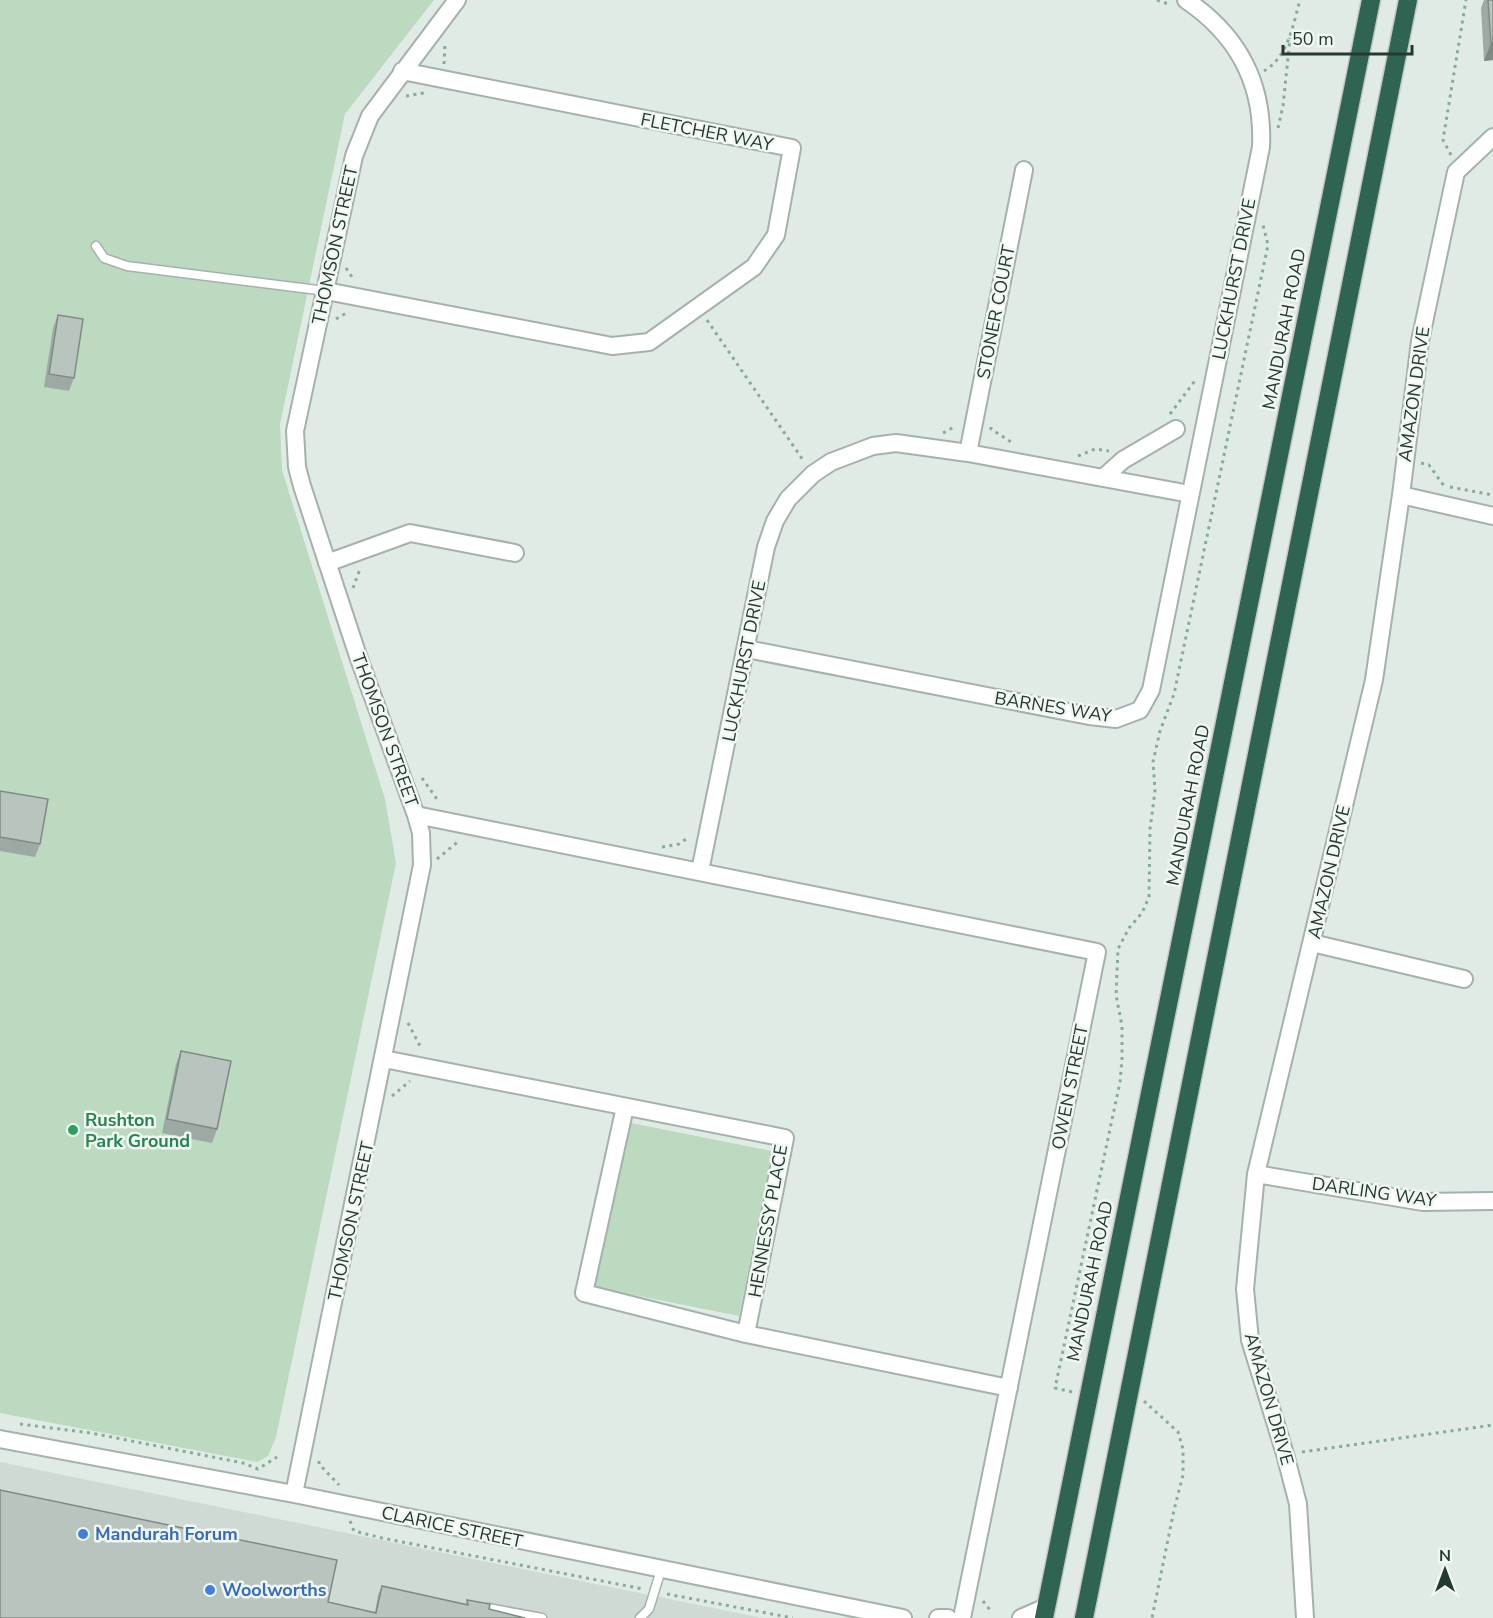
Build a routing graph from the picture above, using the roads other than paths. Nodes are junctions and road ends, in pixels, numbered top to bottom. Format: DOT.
graph roads {
  1 [pos="457,0"];
  2 [pos="1185,0"];
  3 [pos="1366,0"];
  4 [pos="1371,0"];
  5 [pos="1408,0"];
  6 [pos="1366,27"];
  7 [pos="402,71"];
  8 [pos="1493,137"];
  9 [pos="1024,170"];
  10 [pos="96,246"];
  11 [pos="326,291"];
  12 [pos="1172,423"];
  13 [pos="968,453"];
  14 [pos="1103,478"];
  15 [pos="1190,494"];
  16 [pos="1401,495"];
  17 [pos="1493,516"];
  18 [pos="515,553"];
  19 [pos="327,563"];
  20 [pos="747,649"];
  21 [pos="416,815"];
  22 [pos="700,871"];
  23 [pos="1312,943"];
  24 [pos="1464,979"];
  25 [pos="384,1059"];
  26 [pos="625,1107"];
  27 [pos="1256,1174"];
  28 [pos="1493,1201"];
  29 [pos="746,1334"];
  30 [pos="1009,1388"];
  31 [pos="0,1439"];
  32 [pos="294,1494"];
  33 [pos="661,1570"];
  34 [pos="1045,1613"];
  35 [pos="476,1618"];
  36 [pos="542,1618"];
  37 [pos="640,1618"];
  38 [pos="903,1618"];
  39 [pos="938,1618"];
  40 [pos="948,1618"];
  41 [pos="962,1618"];
  42 [pos="1021,1618"];
  43 [pos="1084,1618"];
  44 [pos="1306,1618"];
  1 -- 7 [label="street, THOMSON STREET"];
  2 -- 15 [label="street, LUCKHURST DRIVE"];
  3 -- 6 [label="highway"];
  4 -- 6 [label="highway, MANDURAH ROAD"];
  5 -- 43 [label="highway"];
  6 -- 34 [label="highway, MANDURAH ROAD"];
  7 -- 11 [label="street, THOMSON STREET"];
  7 -- 11 [label="street, FLETCHER WAY"];
  8 -- 16 [label="street, AMAZON DRIVE"];
  9 -- 13 [label="street, STONER COURT"];
  10 -- 11 [label="lane"];
  11 -- 19 [label="street, THOMSON STREET"];
  12 -- 14 [label="street"];
  13 -- 14 [label="street, LUCKHURST DRIVE"];
  13 -- 20 [label="street, LUCKHURST DRIVE"];
  14 -- 15 [label="street, LUCKHURST DRIVE"];
  15 -- 20 [label="street, BARNES WAY"];
  16 -- 17 [label="street"];
  16 -- 23 [label="street, AMAZON DRIVE"];
  18 -- 19 [label="street"];
  19 -- 21 [label="street, THOMSON STREET"];
  20 -- 22 [label="street, LUCKHURST DRIVE"];
  21 -- 22 [label="street"];
  21 -- 25 [label="street, THOMSON STREET"];
  22 -- 30 [label="street, OWEN STREET"];
  23 -- 24 [label="street"];
  23 -- 27 [label="street, AMAZON DRIVE"];
  25 -- 26 [label="street, HENNESSY PLACE"];
  25 -- 32 [label="street, THOMSON STREET"];
  26 -- 29 [label="street"];
  26 -- 29 [label="street, HENNESSY PLACE"];
  27 -- 28 [label="street, DARLING WAY"];
  27 -- 44 [label="street, AMAZON DRIVE"];
  29 -- 30 [label="street"];
  30 -- 41 [label="street, OWEN STREET"];
  31 -- 32 [label="street, CLARICE STREET"];
  32 -- 33 [label="street, CLARICE STREET"];
  33 -- 37 [label="lane"];
  33 -- 38 [label="street, CLARICE STREET"];
  34 -- 42 [label="street"];
  35 -- 36 [label="lane"];
  39 -- 40 [label="street"];
}
